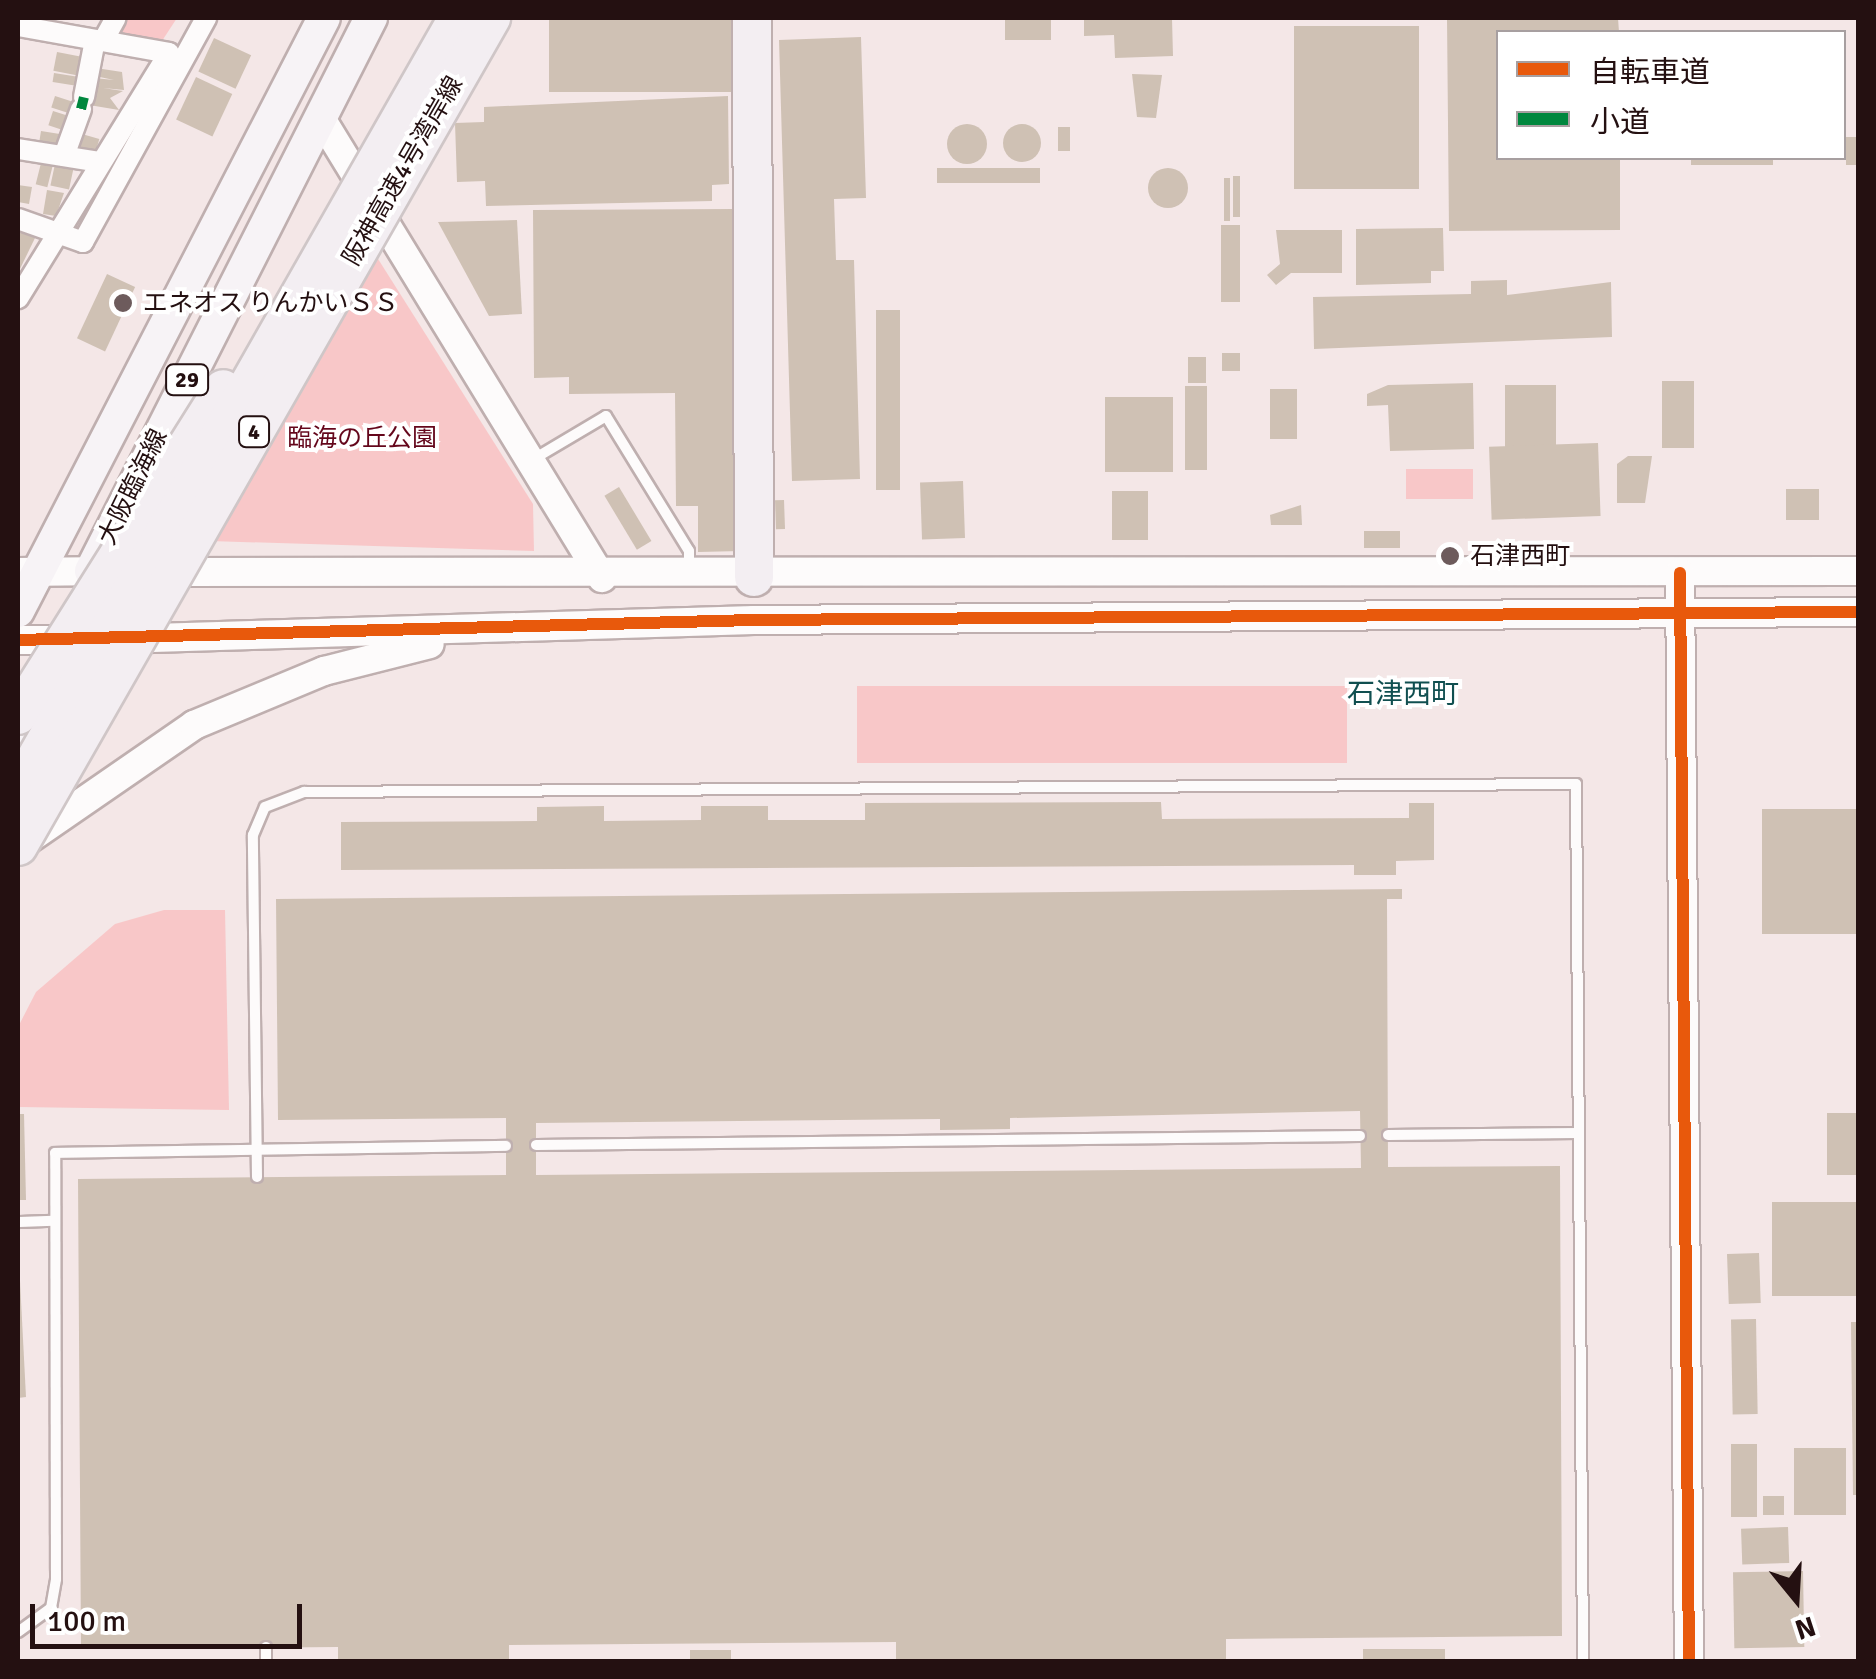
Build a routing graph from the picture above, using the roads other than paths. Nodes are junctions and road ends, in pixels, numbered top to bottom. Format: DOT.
graph roads {
  1 [pos="93,18"];
  2 [pos="206,18"];
  3 [pos="324,18"];
  4 [pos="371,18"];
  5 [pos="456,18"];
  6 [pos="491,18"];
  7 [pos="752,18"];
  8 [pos="116,19"];
  9 [pos="23,24"];
  10 [pos="99,41"];
  11 [pos="322,120"];
  12 [pos="18,149"];
  13 [pos="64,156"];
  14 [pos="99,162"];
  15 [pos="18,219"];
  16 [pos="56,230"];
  17 [pos="18,298"];
  18 [pos="531,460"];
  19 [pos="92,570"];
  20 [pos="1858,572"];
  21 [pos="26,573"];
  22 [pos="1680,573"];
  23 [pos="754,577"];
  24 [pos="602,578"];
  25 [pos="689,578"];
  26 [pos="18,612"];
  27 [pos="1858,612"];
  28 [pos="1680,613"];
  29 [pos="754,620"];
  30 [pos="576,624"];
  31 [pos="18,640"];
  32 [pos="68,640"];
  33 [pos="18,715"];
  34 [pos="18,748"];
  35 [pos="18,790"];
  36 [pos="18,848"];
  37 [pos="1578,1133"];
  38 [pos="1388,1135"];
  39 [pos="1360,1136"];
  40 [pos="506,1146"];
  41 [pos="536,1146"];
  42 [pos="256,1148"];
  43 [pos="256,1177"];
  44 [pos="56,1221"];
  45 [pos="18,1222"];
  46 [pos="18,1632"];
  47 [pos="266,1647"];
  48 [pos="266,1662"];
  49 [pos="1584,1662"];
  50 [pos="1689,1662"];
  1 -- 8 [label="street"];
  2 -- 16 [label="street"];
  3 -- 21 [label="main road, 大阪臨海線 / 29"];
  4 -- 11 [label="main road, 大阪臨海線 / 29"];
  5 -- 33 [label="highway, bridge"];
  5 -- 35 [label="highway, 阪神高速4号湾岸線 / 4, bridge"];
  6 -- 36 [label="highway, 阪神高速4号湾岸線 / 4, bridge"];
  7 -- 23 [label="highway"];
  8 -- 10 [label="street"];
  9 -- 10 [label="street"];
  10 -- 13 [label="street"];
  10 -- 14 [label="street"];
  11 -- 18 [label="street"];
  11 -- 19 [label="main road, 大阪臨海線 / 29"];
  12 -- 13 [label="street"];
  13 -- 14 [label="street"];
  14 -- 16 [label="street"];
  15 -- 16 [label="street"];
  16 -- 17 [label="street"];
  18 -- 24 [label="street"];
  18 -- 25 [label="lane"];
  19 -- 21 [label="street"];
  19 -- 24 [label="street"];
  19 -- 32 [label="main road, 大阪臨海線 / 29"];
  20 -- 22 [label="street"];
  21 -- 26 [label="main road, 大阪臨海線 / 29"];
  22 -- 23 [label="street"];
  22 -- 28 [label="street"];
  23 -- 25 [label="street"];
  23 -- 29 [label="street"];
  24 -- 25 [label="street"];
  27 -- 28 [label="street"];
  28 -- 29 [label="street"];
  28 -- 50 [label="street"];
  29 -- 30 [label="street"];
  30 -- 32 [label="street"];
  30 -- 36 [label="street"];
  31 -- 32 [label="street"];
  32 -- 34 [label="main road, 大阪臨海線 / 29"];
  37 -- 38 [label="lane"];
  37 -- 42 [label="lane"];
  37 -- 49 [label="lane"];
  39 -- 41 [label="lane"];
  40 -- 42 [label="lane"];
  42 -- 43 [label="lane"];
  42 -- 44 [label="lane"];
  44 -- 45 [label="lane"];
  44 -- 46 [label="lane"];
  47 -- 48 [label="lane"];
}
